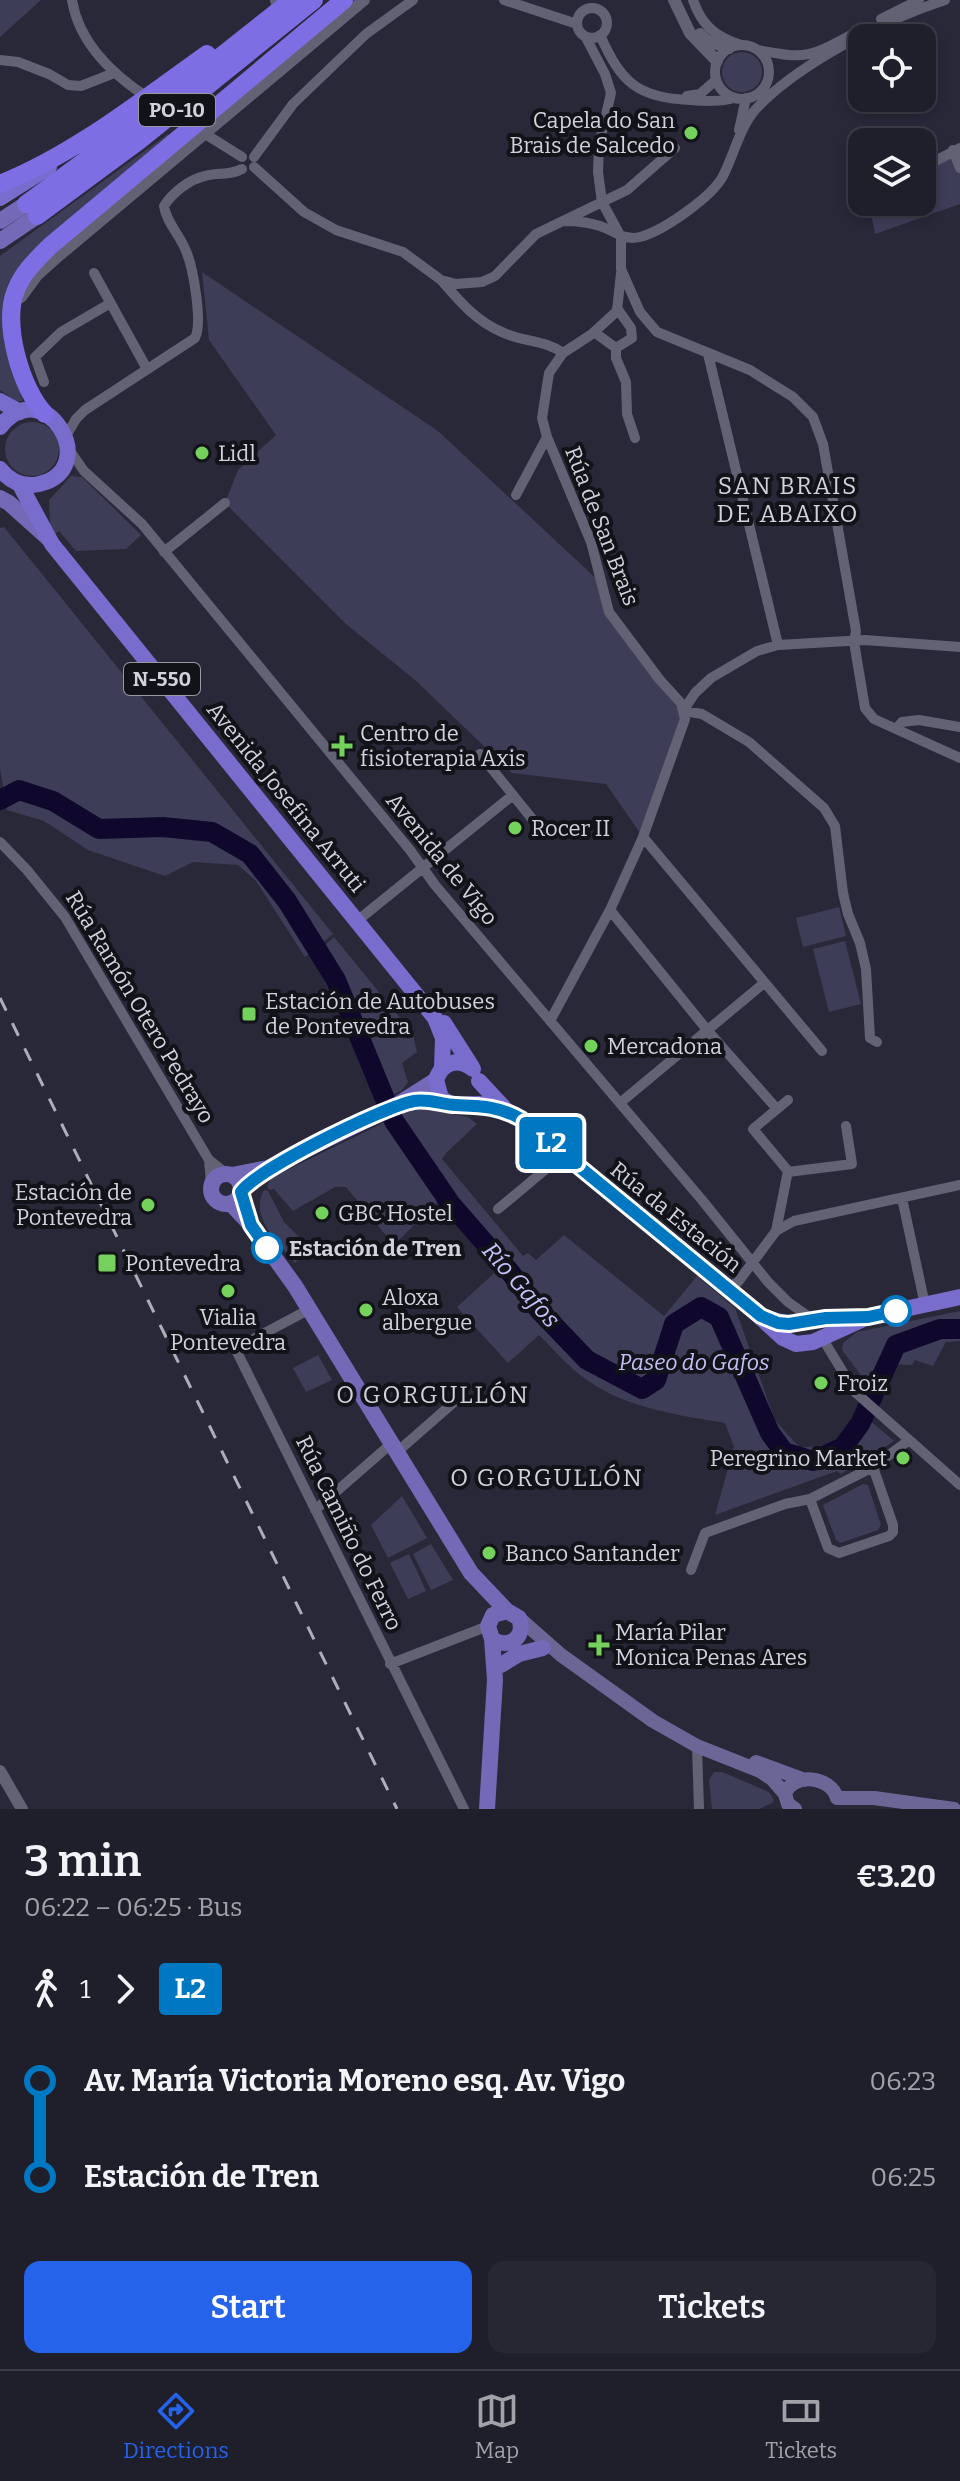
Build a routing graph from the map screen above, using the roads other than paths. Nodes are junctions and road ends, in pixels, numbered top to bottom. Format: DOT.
graph roads {
  1 [pos="72,0"];
  2 [pos="277,0"];
  3 [pos="292,0"];
  4 [pos="314,0"];
  5 [pos="344,0"];
  6 [pos="364,0"];
  7 [pos="413,0"];
  8 [pos="504,0"];
  9 [pos="674,0"];
  10 [pos="682,0"];
  11 [pos="693,0"];
  12 [pos="919,0"];
  13 [pos="945,0"];
  14 [pos="591,4"];
  15 [pos="577,24"];
  16 [pos="600,35"];
  17 [pos="585,36"];
  18 [pos="743,45"];
  19 [pos="729,48"];
  20 [pos="757,50"];
  21 [pos="822,58"];
  22 [pos="0,60"];
  23 [pos="717,61"];
  24 [pos="118,77"];
  25 [pos="716,80"];
  26 [pos="762,89"];
  27 [pos="657,95"];
  28 [pos="740,98"];
  29 [pos="84,139"];
  30 [pos="736,143"];
  31 [pos="675,148"];
  32 [pos="956,149"];
  33 [pos="237,154"];
  34 [pos="936,160"];
  35 [pos="254,162"];
  36 [pos="960,168"];
  37 [pos="242,169"];
  38 [pos="0,184"];
  39 [pos="0,198"];
  40 [pos="602,202"];
  41 [pos="31,210"];
  42 [pos="0,221"];
  43 [pos="562,221"];
  44 [pos="621,237"];
  45 [pos="0,241"];
  46 [pos="621,269"];
  47 [pos="94,273"];
  48 [pos="441,280"];
  49 [pos="109,304"];
  50 [pos="617,308"];
  51 [pos="12,327"];
  52 [pos="594,332"];
  53 [pos="616,348"];
  54 [pos="563,353"];
  55 [pos="708,354"];
  56 [pos="730,362"];
  57 [pos="147,369"];
  58 [pos="713,374"];
  59 [pos="44,382"];
  60 [pos="0,401"];
  61 [pos="85,410"];
  62 [pos="20,412"];
  63 [pos="49,416"];
  64 [pos="0,427"];
  65 [pos="547,437"];
  66 [pos="635,438"];
  67 [pos="67,442"];
  68 [pos="6,476"];
  69 [pos="48,481"];
  70 [pos="516,495"];
  71 [pos="0,498"];
  72 [pos="225,503"];
  73 [pos="41,521"];
  74 [pos="48,538"];
  75 [pos="164,552"];
  76 [pos="854,642"];
  77 [pos="778,645"];
  78 [pos="960,647"];
  79 [pos="683,711"];
  80 [pos="960,727"];
  81 [pos="896,729"];
  82 [pos="480,754"];
  83 [pos="960,758"];
  84 [pos="513,795"];
  85 [pos="537,825"];
  86 [pos="643,837"];
  87 [pos="0,842"];
  88 [pos="423,868"];
  89 [pos="610,910"];
  90 [pos="357,921"];
  91 [pos="764,983"];
  92 [pos="435,1018"];
  93 [pos="550,1021"];
  94 [pos="708,1031"];
  95 [pos="877,1042"];
  96 [pos="822,1051"];
  97 [pos="439,1074"];
  98 [pos="476,1075"];
  99 [pos="788,1100"];
  100 [pos="446,1102"];
  101 [pos="620,1103"];
  102 [pos="464,1104"];
  103 [pos="395,1106"];
  104 [pos="777,1109"];
  105 [pos="506,1110"];
  106 [pos="846,1126"];
  107 [pos="564,1154"];
  108 [pos="209,1160"];
  109 [pos="268,1168"];
  110 [pos="788,1172"];
  111 [pos="230,1174"];
  112 [pos="211,1183"];
  113 [pos="960,1185"];
  114 [pos="238,1195"];
  115 [pos="902,1198"];
  116 [pos="498,1209"];
  117 [pos="776,1231"];
  118 [pos="752,1264"];
  119 [pos="733,1287"];
  120 [pos="960,1297"];
  121 [pos="925,1305"];
  122 [pos="310,1309"];
  123 [pos="761,1316"];
  124 [pos="868,1317"];
  125 [pos="814,1320"];
  126 [pos="828,1340"];
  127 [pos="453,1403"];
  128 [pos="908,1441"];
  129 [pos="394,1448"];
  130 [pos="873,1467"];
  131 [pos="960,1485"];
  132 [pos="810,1499"];
  133 [pos="315,1510"];
  134 [pos="691,1570"];
  135 [pos="480,1585"];
  136 [pos="513,1614"];
  137 [pos="490,1628"];
  138 [pos="514,1642"];
  139 [pos="543,1648"];
  140 [pos="561,1655"];
  141 [pos="390,1664"];
  142 [pos="498,1672"];
  143 [pos="697,1746"];
  144 [pos="721,1756"];
  145 [pos="0,1771"];
  146 [pos="805,1780"];
  147 [pos="839,1802"];
  148 [pos="786,1803"];
  149 [pos="22,1809"];
  150 [pos="464,1809"];
  151 [pos="487,1809"];
  152 [pos="699,1809"];
  153 [pos="954,1809"];
  1 -- 24 [label="street"];
  2 -- 29 [label="highway"];
  3 -- 41 [label="highway, PO-10"];
  4 -- 41 [label="highway, PO-10"];
  5 -- 51 [label="highway"];
  6 -- 51 [label="street"];
  7 -- 35 [label="street"];
  8 -- 15 [label="street"];
  9 -- 23 [label="street"];
  10 -- 19 [label="street"];
  11 -- 18 [label="street"];
  12 -- 20 [label="street"];
  13 -- 21 [label="street"];
  14 -- 15 [label="street"];
  14 -- 16 [label="street"];
  15 -- 17 [label="street"];
  16 -- 17 [label="street"];
  16 -- 27 [label="street"];
  17 -- 40 [label="street"];
  18 -- 19 [label="street"];
  18 -- 20 [label="street"];
  19 -- 23 [label="street"];
  20 -- 26 [label="street"];
  21 -- 26 [label="street"];
  21 -- 30 [label="street"];
  22 -- 24 [label="street"];
  23 -- 25 [label="street"];
  24 -- 33 [label="street"];
  25 -- 27 [label="street"];
  25 -- 28 [label="street"];
  26 -- 28 [label="street"];
  27 -- 28 [label="street"];
  28 -- 30 [label="street"];
  29 -- 38 [label="highway"];
  29 -- 39 [label="highway"];
  30 -- 44 [label="street"];
  31 -- 40 [label="street"];
  32 -- 34 [label="street"];
  32 -- 36 [label="street"];
  33 -- 35 [label="street"];
  33 -- 37 [label="street"];
  35 -- 37 [label="street"];
  35 -- 48 [label="street"];
  37 -- 57 [label="street"];
  40 -- 43 [label="street"];
  40 -- 44 [label="street"];
  41 -- 42 [label="main road, PO-10"];
  41 -- 45 [label="main road, PO-10"];
  43 -- 44 [label="street"];
  43 -- 48 [label="street"];
  44 -- 46 [label="street"];
  46 -- 50 [label="street"];
  46 -- 55 [label="street"];
  47 -- 49 [label="street"];
  48 -- 54 [label="street"];
  49 -- 57 [label="street"];
  49 -- 59 [label="street"];
  50 -- 52 [label="street"];
  50 -- 53 [label="street"];
  51 -- 63 [label="highway"];
  52 -- 53 [label="street"];
  52 -- 54 [label="street"];
  53 -- 66 [label="street"];
  54 -- 65 [label="street, Rúa de San Brais"];
  55 -- 56 [label="street"];
  55 -- 58 [label="street"];
  56 -- 58 [label="street"];
  56 -- 76 [label="street"];
  57 -- 61 [label="street"];
  58 -- 77 [label="street"];
  60 -- 62 [label="highway"];
  61 -- 63 [label="street"];
  61 -- 67 [label="street"];
  62 -- 63 [label="highway"];
  62 -- 64 [label="highway"];
  63 -- 67 [label="highway"];
  65 -- 70 [label="street"];
  65 -- 79 [label="street, Rúa de San Brais"];
  67 -- 69 [label="highway"];
  67 -- 75 [label="street, Avenida de Vigo"];
  68 -- 69 [label="highway, N-550"];
  68 -- 73 [label="highway, Avenida Josefina Arruti / N-550"];
  69 -- 73 [label="highway"];
  71 -- 74 [label="main road"];
  72 -- 75 [label="street"];
  73 -- 74 [label="highway, Avenida Josefina Arruti / N-550"];
  74 -- 90 [label="highway, Avenida Josefina Arruti / N-550"];
  75 -- 88 [label="street, Avenida de Vigo"];
  76 -- 77 [label="street"];
  76 -- 78 [label="street"];
  76 -- 81 [label="street"];
  77 -- 79 [label="street"];
  79 -- 86 [label="street"];
  79 -- 95 [label="street"];
  80 -- 81 [label="street"];
  81 -- 83 [label="street"];
  82 -- 84 [label="street"];
  84 -- 85 [label="street"];
  84 -- 88 [label="street"];
  86 -- 89 [label="street"];
  86 -- 91 [label="street"];
  87 -- 108 [label="street, Rúa Ramón Otero Pedrayo"];
  88 -- 90 [label="street"];
  88 -- 93 [label="street, Avenida de Vigo"];
  89 -- 93 [label="street"];
  89 -- 94 [label="street"];
  90 -- 92 [label="highway, Avenida Josefina Arruti / N-550"];
  91 -- 94 [label="street"];
  91 -- 96 [label="street"];
  92 -- 97 [label="highway, Avenida Josefina Arruti / N-550"];
  92 -- 98 [label="highway, Rúa da Estación"];
  93 -- 101 [label="street, Avenida de Vigo"];
  94 -- 101 [label="street"];
  94 -- 104 [label="street"];
  97 -- 98 [label="highway"];
  97 -- 100 [label="highway"];
  97 -- 103 [label="main road"];
  98 -- 102 [label="highway"];
  98 -- 105 [label="highway, Rúa da Estación"];
  99 -- 104 [label="street"];
  100 -- 102 [label="highway"];
  100 -- 103 [label="main road"];
  101 -- 118 [label="street, Avenida de Vigo"];
  102 -- 105 [label="highway, Rúa da Estación"];
  103 -- 109 [label="main road"];
  104 -- 110 [label="street"];
  105 -- 107 [label="highway, Rúa da Estación"];
  106 -- 110 [label="street"];
  107 -- 116 [label="street"];
  107 -- 119 [label="highway, Rúa da Estación"];
  108 -- 111 [label="street, Rúa Ramón Otero Pedrayo"];
  108 -- 112 [label="street, Rúa Ramón Otero Pedrayo"];
  109 -- 111 [label="main road"];
  109 -- 114 [label="main road"];
  110 -- 117 [label="street"];
  111 -- 112 [label="main road"];
  111 -- 114 [label="main road"];
  112 -- 114 [label="main road"];
  113 -- 115 [label="street"];
  114 -- 122 [label="main road"];
  115 -- 117 [label="street"];
  115 -- 121 [label="street"];
  117 -- 118 [label="street"];
  118 -- 119 [label="street"];
  118 -- 125 [label="street, Avenida de Vigo"];
  119 -- 123 [label="highway, Rúa da Estación"];
  120 -- 121 [label="highway"];
  121 -- 124 [label="highway"];
  122 -- 129 [label="main road"];
  122 -- 133 [label="street, Rúa Camiño do Ferro"];
  123 -- 125 [label="highway"];
  123 -- 126 [label="highway, Rúa da Estación"];
  124 -- 125 [label="highway"];
  124 -- 126 [label="highway"];
  125 -- 126 [label="street"];
  126 -- 128 [label="street"];
  127 -- 129 [label="street"];
  128 -- 130 [label="street"];
  128 -- 131 [label="street"];
  129 -- 133 [label="street"];
  129 -- 135 [label="main road"];
  130 -- 132 [label="street"];
  130 -- 132 [label="street"];
  132 -- 134 [label="street"];
  133 -- 141 [label="street, Rúa Camiño do Ferro"];
  135 -- 136 [label="main road"];
  135 -- 137 [label="main road"];
  136 -- 137 [label="main road"];
  136 -- 138 [label="main road"];
  136 -- 140 [label="main road"];
  137 -- 138 [label="main road"];
  137 -- 141 [label="street"];
  137 -- 142 [label="main road"];
  138 -- 139 [label="main road"];
  138 -- 142 [label="main road"];
  139 -- 140 [label="main road"];
  139 -- 142 [label="main road"];
  140 -- 143 [label="main road"];
  141 -- 150 [label="street, Rúa Camiño do Ferro"];
  142 -- 151 [label="main road"];
  143 -- 144 [label="main road"];
  143 -- 152 [label="street"];
  144 -- 146 [label="main road"];
  144 -- 148 [label="main road"];
  145 -- 149 [label="street"];
  146 -- 147 [label="main road"];
  146 -- 148 [label="main road"];
  147 -- 153 [label="main road"];
}
